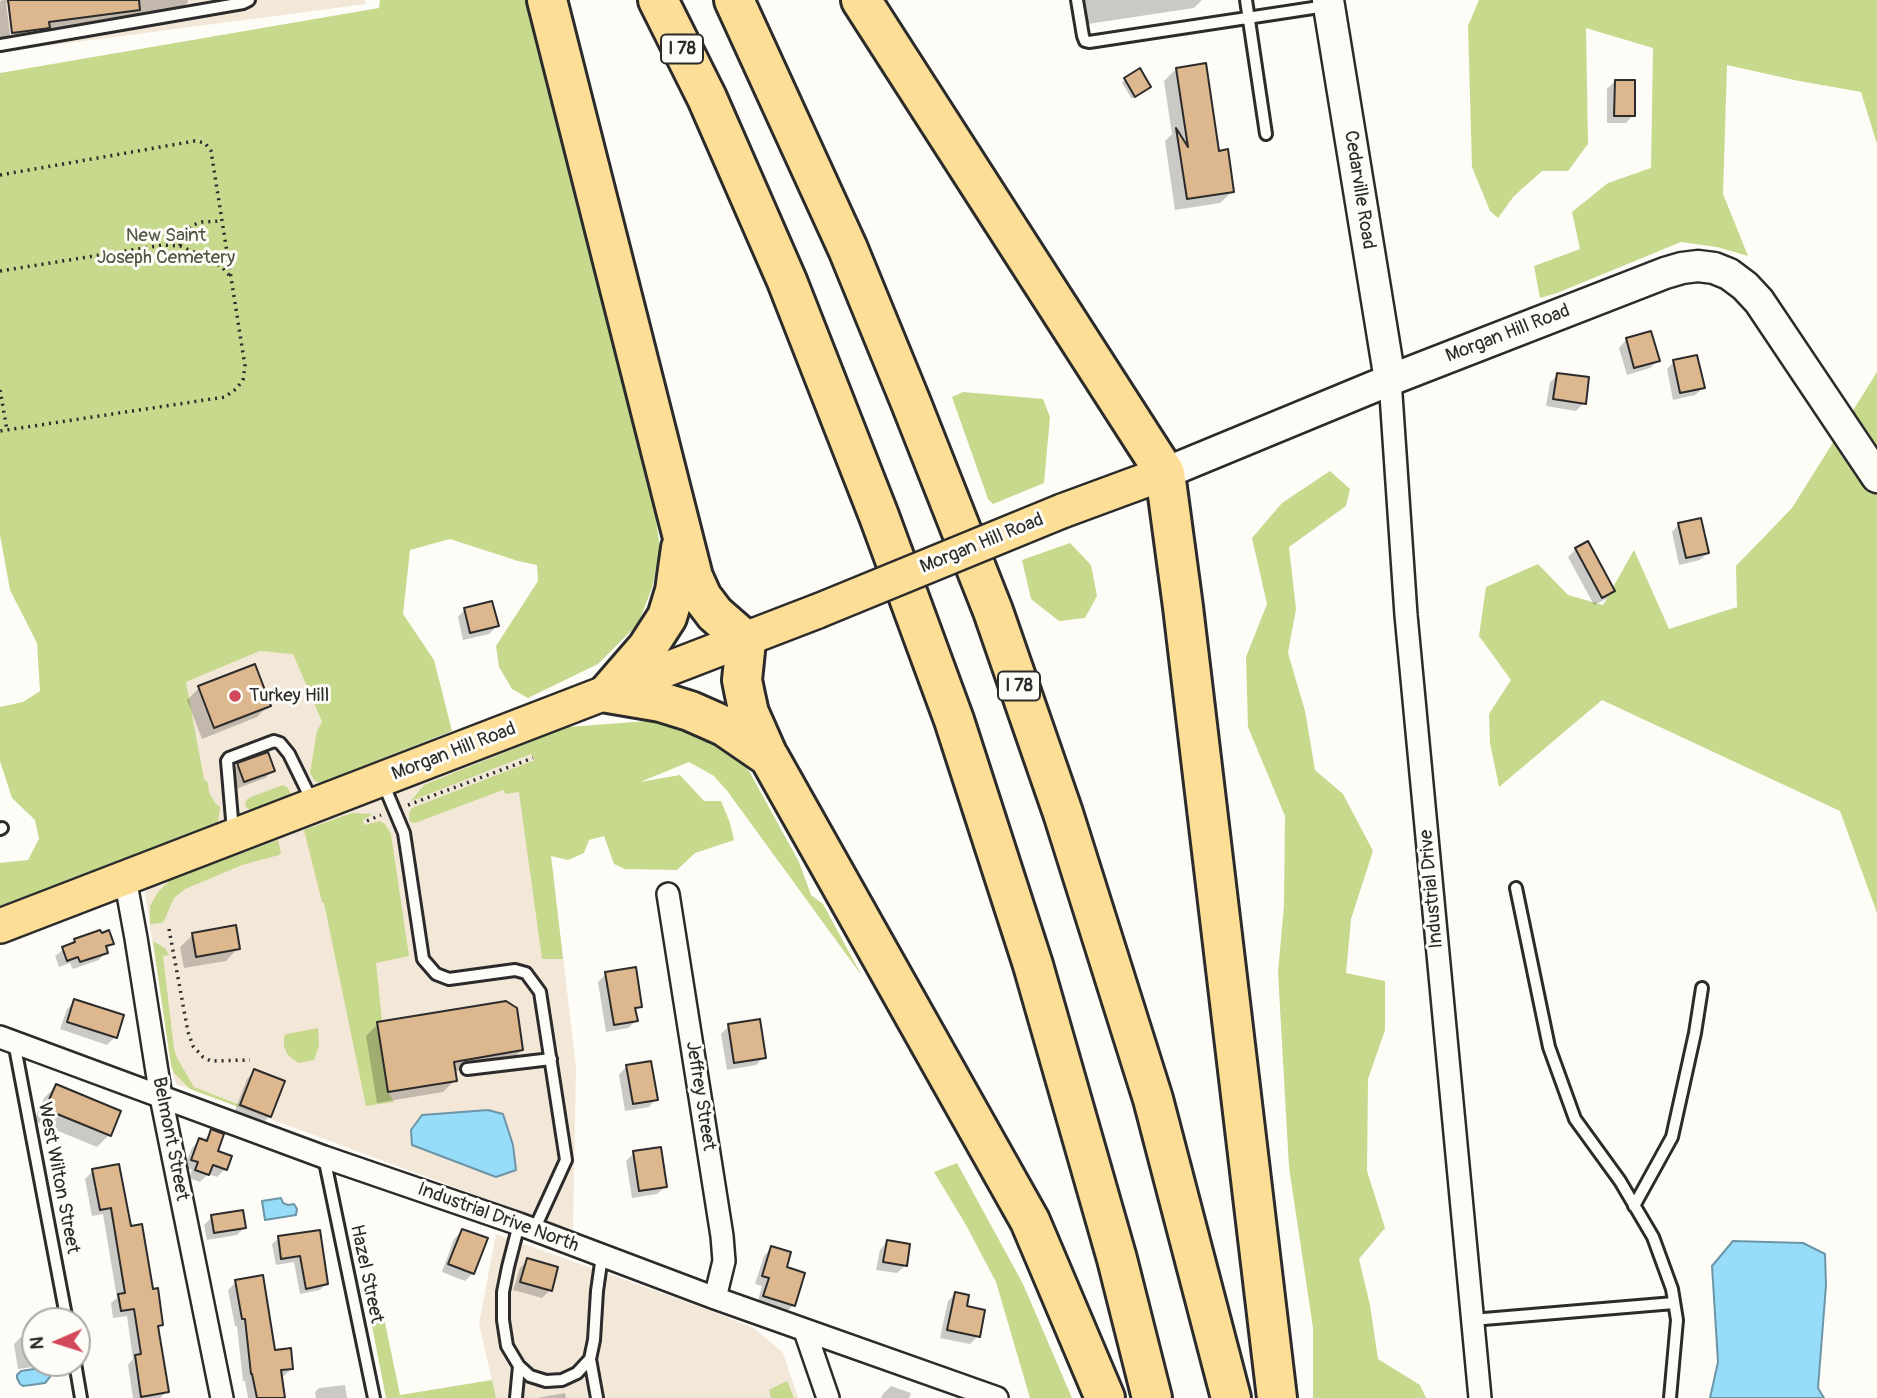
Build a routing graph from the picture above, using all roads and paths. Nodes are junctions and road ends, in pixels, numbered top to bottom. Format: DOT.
graph roads {
  1 [pos="249,0"];
  2 [pos="547,0"];
  3 [pos="658,0"];
  4 [pos="734,0"];
  5 [pos="861,0"];
  6 [pos="1077,0"];
  7 [pos="1246,0"];
  8 [pos="1328,3"];
  9 [pos="1249,17"];
  10 [pos="0,45"];
  11 [pos="1266,134"];
  12 [pos="0,174"];
  13 [pos="222,220"];
  14 [pos="180,246"];
  15 [pos="0,271"];
  16 [pos="231,276"];
  17 [pos="1390,380"];
  18 [pos="0,390"];
  19 [pos="7,430"];
  20 [pos="0,431"];
  21 [pos="1166,473"];
  22 [pos="1877,477"];
  23 [pos="681,529"];
  24 [pos="746,641"];
  25 [pos="608,694"];
  26 [pos="769,757"];
  27 [pos="533,758"];
  28 [pos="388,794"];
  29 [pos="314,806"];
  30 [pos="367,821"];
  31 [pos="233,837"];
  32 [pos="125,878"];
  33 [pos="1516,888"];
  34 [pos="668,894"];
  35 [pos="0,926"];
  36 [pos="169,929"];
  37 [pos="1702,988"];
  38 [pos="7,1039"];
  39 [pos="551,1059"];
  40 [pos="250,1060"];
  41 [pos="467,1069"];
  42 [pos="161,1097"];
  43 [pos="324,1157"];
  44 [pos="1634,1206"];
  45 [pos="526,1227"];
  46 [pos="602,1256"];
  47 [pos="715,1298"];
  48 [pos="1674,1303"];
  49 [pos="64,1307"];
  50 [pos="1472,1320"];
  51 [pos="805,1331"];
  52 [pos="590,1359"];
  53 [pos="519,1366"];
  54 [pos="77,1377"];
  55 [pos="81,1398"];
  56 [pos="222,1398"];
  57 [pos="374,1398"];
  58 [pos="516,1398"];
  59 [pos="597,1398"];
  60 [pos="828,1398"];
  61 [pos="997,1398"];
  62 [pos="1105,1398"];
  63 [pos="1152,1398"];
  64 [pos="1231,1398"];
  65 [pos="1277,1398"];
  66 [pos="1480,1398"];
  67 [pos="1670,1398"];
  1 -- 10 [label="lane"];
  2 -- 23 [label="highway"];
  3 -- 63 [label="highway, I 78"];
  4 -- 64 [label="highway, I 78"];
  5 -- 21 [label="highway"];
  6 -- 9 [label="lane"];
  7 -- 9 [label="lane"];
  8 -- 9 [label="lane"];
  8 -- 17 [label="main road, Cedarville Road"];
  9 -- 11 [label="lane"];
  12 -- 13 [label="path"];
  13 -- 14 [label="path"];
  13 -- 16 [label="path"];
  14 -- 15 [label="path"];
  14 -- 16 [label="path"];
  16 -- 19 [label="path"];
  17 -- 21 [label="main road, Morgan Hill Road"];
  17 -- 22 [label="main road, Morgan Hill Road"];
  17 -- 50 [label="street, Industrial Drive"];
  18 -- 19 [label="path"];
  19 -- 20 [label="path"];
  21 -- 24 [label="main road, Morgan Hill Road, bridge"];
  21 -- 65 [label="highway"];
  23 -- 24 [label="highway"];
  23 -- 25 [label="highway"];
  24 -- 25 [label="main road, Morgan Hill Road"];
  24 -- 26 [label="highway"];
  25 -- 26 [label="highway"];
  25 -- 28 [label="main road, Morgan Hill Road"];
  26 -- 62 [label="highway"];
  27 -- 28 [label="path"];
  28 -- 29 [label="main road, Morgan Hill Road"];
  28 -- 30 [label="path"];
  28 -- 39 [label="lane"];
  29 -- 31 [label="main road, Morgan Hill Road"];
  29 -- 31 [label="lane"];
  31 -- 32 [label="main road, Morgan Hill Road"];
  32 -- 35 [label="main road, Morgan Hill Road"];
  32 -- 42 [label="street, Belmont Street"];
  33 -- 44 [label="lane"];
  34 -- 47 [label="street, Jeffrey Street"];
  36 -- 40 [label="path"];
  37 -- 44 [label="lane"];
  38 -- 42 [label="street, Industrial Drive North"];
  38 -- 49 [label="lane, West Wilton Street"];
  39 -- 41 [label="lane"];
  39 -- 45 [label="lane"];
  42 -- 43 [label="street, Industrial Drive North"];
  42 -- 56 [label="street, Belmont Street"];
  43 -- 45 [label="street, Industrial Drive North"];
  43 -- 57 [label="lane, Hazel Street"];
  44 -- 48 [label="lane"];
  45 -- 46 [label="street, Industrial Drive North"];
  45 -- 53 [label="lane"];
  46 -- 47 [label="street, Industrial Drive North"];
  46 -- 52 [label="lane"];
  47 -- 51 [label="street, Industrial Drive North"];
  48 -- 50 [label="lane"];
  48 -- 67 [label="lane"];
  50 -- 66 [label="street, Industrial Drive"];
  51 -- 60 [label="street"];
  51 -- 61 [label="street, Industrial Drive North"];
  52 -- 53 [label="lane"];
  52 -- 59 [label="lane"];
  53 -- 58 [label="lane"];
  54 -- 55 [label="lane"];
}
